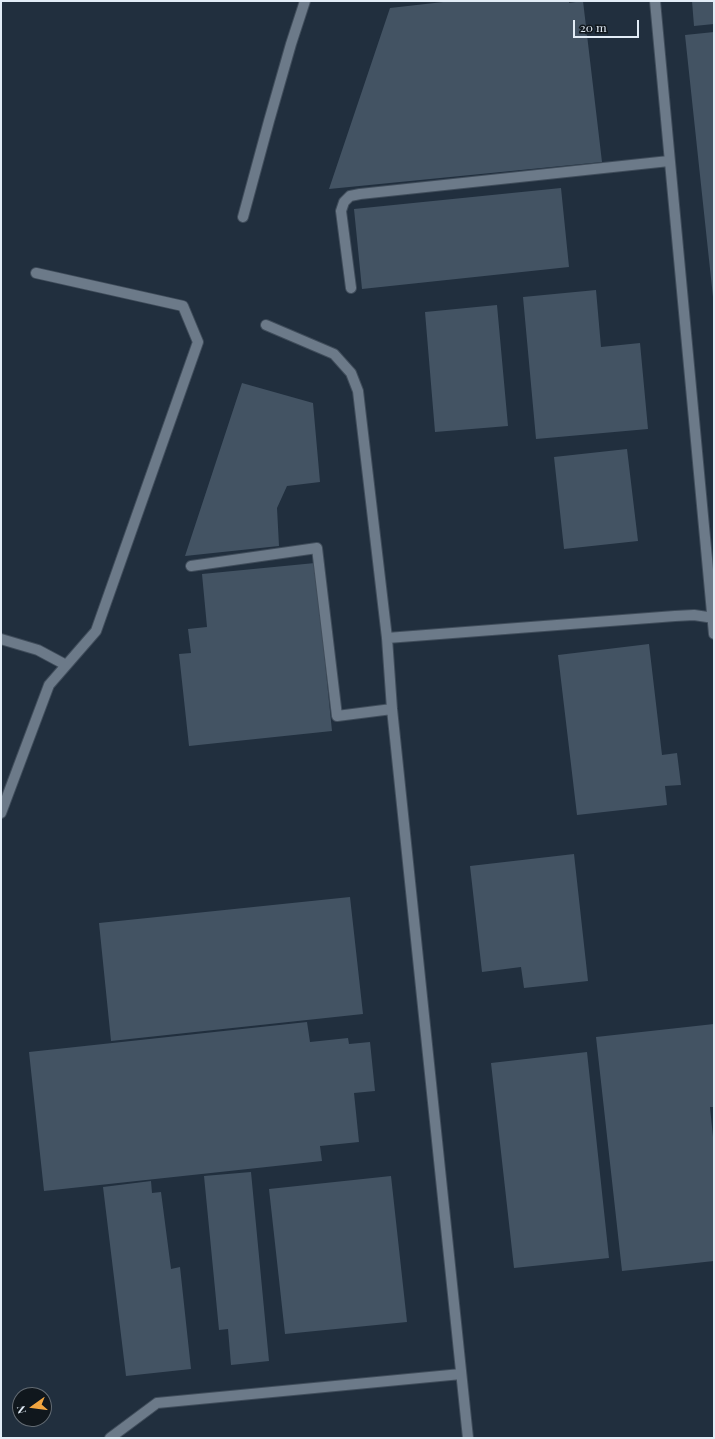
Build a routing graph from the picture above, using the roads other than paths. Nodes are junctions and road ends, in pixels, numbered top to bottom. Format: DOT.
graph roads {
  1 [pos="305,1"];
  2 [pos="655,1"];
  3 [pos="669,161"];
  4 [pos="243,217"];
  5 [pos="36,273"];
  6 [pos="351,288"];
  7 [pos="266,325"];
  8 [pos="191,566"];
  9 [pos="713,618"];
  10 [pos="714,634"];
  11 [pos="387,638"];
  12 [pos="1,640"];
  13 [pos="66,665"];
  14 [pos="392,709"];
  15 [pos="1,813"];
  16 [pos="461,1374"];
  17 [pos="110,1438"];
  18 [pos="468,1438"];
  1 -- 4 [label="street"];
  2 -- 3 [label="street"];
  3 -- 6 [label="street"];
  3 -- 9 [label="street"];
  5 -- 13 [label="street"];
  7 -- 11 [label="street"];
  8 -- 14 [label="street"];
  9 -- 10 [label="street"];
  9 -- 11 [label="street"];
  11 -- 14 [label="street"];
  12 -- 13 [label="street"];
  13 -- 15 [label="street"];
  14 -- 16 [label="street"];
  16 -- 17 [label="street"];
  16 -- 18 [label="street"];
}
